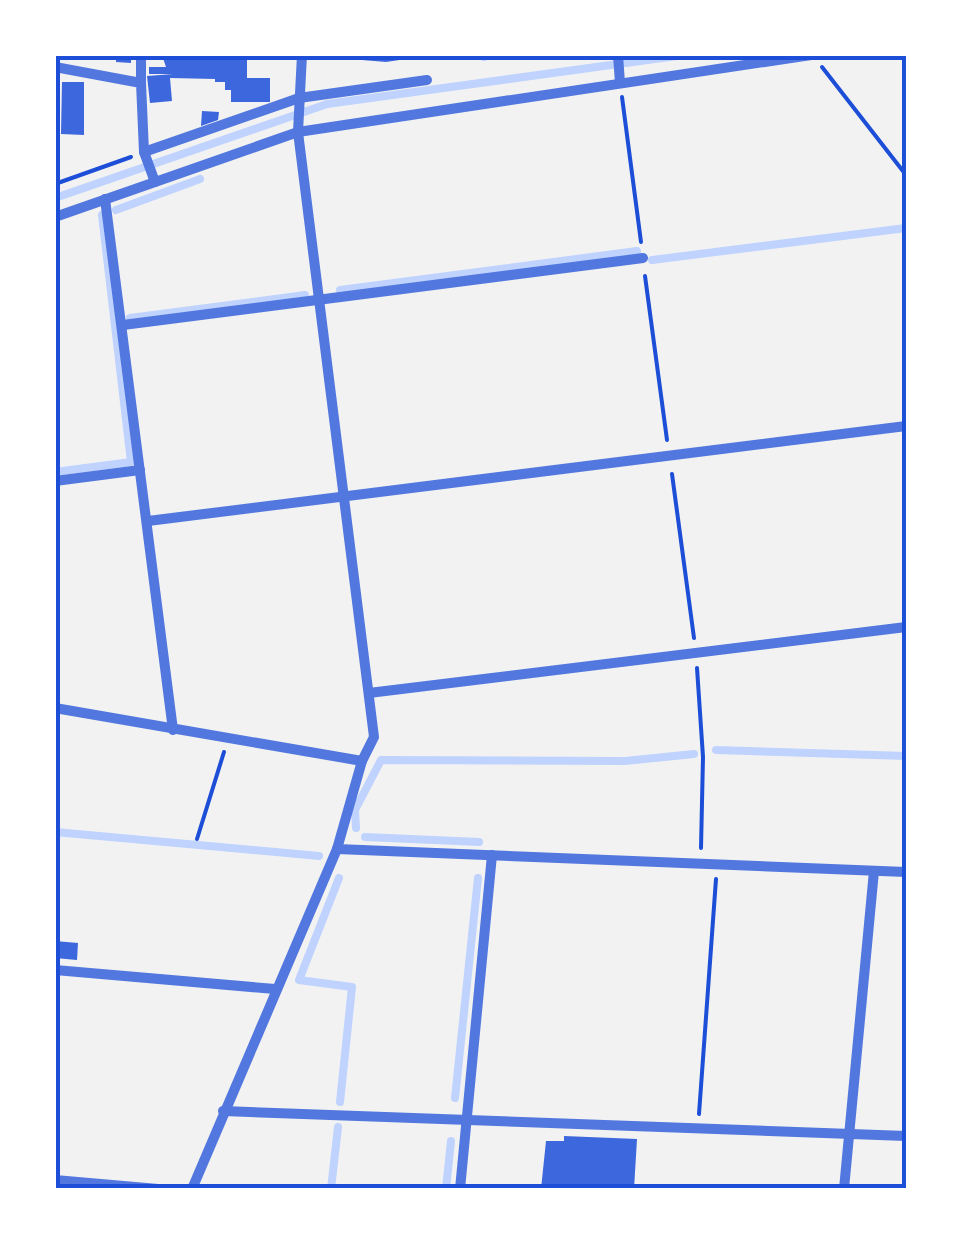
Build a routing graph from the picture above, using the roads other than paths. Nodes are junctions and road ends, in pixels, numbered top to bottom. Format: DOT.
graph roads {
  1 [pos="141,55"];
  2 [pos="302,55"];
  3 [pos="618,55"];
  4 [pos="812,55"];
  5 [pos="55,67"];
  6 [pos="619,77"];
  7 [pos="428,80"];
  8 [pos="141,83"];
  9 [pos="299,100"];
  10 [pos="298,128"];
  11 [pos="145,153"];
  12 [pos="154,179"];
  13 [pos="106,199"];
  14 [pos="55,217"];
  15 [pos="643,258"];
  16 [pos="320,300"];
  17 [pos="123,325"];
  18 [pos="906,426"];
  19 [pos="140,470"];
  20 [pos="55,481"];
  21 [pos="345,497"];
  22 [pos="148,521"];
  23 [pos="906,627"];
  24 [pos="369,693"];
  25 [pos="55,708"];
  26 [pos="173,730"];
  27 [pos="362,761"];
  28 [pos="337,849"];
  29 [pos="492,855"];
  30 [pos="874,871"];
  31 [pos="906,872"];
  32 [pos="55,970"];
  33 [pos="274,989"];
  34 [pos="223,1111"];
  35 [pos="468,1120"];
  36 [pos="849,1134"];
  37 [pos="906,1136"];
  38 [pos="55,1180"];
  39 [pos="158,1189"];
  40 [pos="192,1189"];
  41 [pos="460,1189"];
  42 [pos="844,1189"];
  1 -- 8 [label="street"];
  2 -- 9 [label="street"];
  3 -- 6 [label="street"];
  4 -- 6 [label="street"];
  5 -- 8 [label="street"];
  6 -- 10 [label="street"];
  7 -- 9 [label="street"];
  8 -- 11 [label="street"];
  9 -- 10 [label="street"];
  9 -- 11 [label="street"];
  10 -- 12 [label="street"];
  10 -- 16 [label="street"];
  11 -- 12 [label="street"];
  12 -- 13 [label="street"];
  13 -- 14 [label="street"];
  13 -- 17 [label="street"];
  15 -- 16 [label="street"];
  16 -- 17 [label="street"];
  16 -- 21 [label="street"];
  17 -- 19 [label="street"];
  18 -- 21 [label="street"];
  19 -- 20 [label="street"];
  19 -- 22 [label="street"];
  21 -- 22 [label="street"];
  21 -- 24 [label="street"];
  22 -- 26 [label="street"];
  23 -- 24 [label="street"];
  24 -- 27 [label="street"];
  25 -- 26 [label="street"];
  26 -- 27 [label="street"];
  27 -- 28 [label="street"];
  28 -- 29 [label="street"];
  28 -- 33 [label="street"];
  29 -- 30 [label="street"];
  29 -- 35 [label="street"];
  30 -- 31 [label="street"];
  30 -- 36 [label="street"];
  32 -- 33 [label="street"];
  33 -- 34 [label="street"];
  34 -- 35 [label="street"];
  34 -- 40 [label="street"];
  35 -- 36 [label="street"];
  35 -- 41 [label="street"];
  36 -- 37 [label="street"];
  36 -- 42 [label="street"];
  38 -- 39 [label="street"];
}
